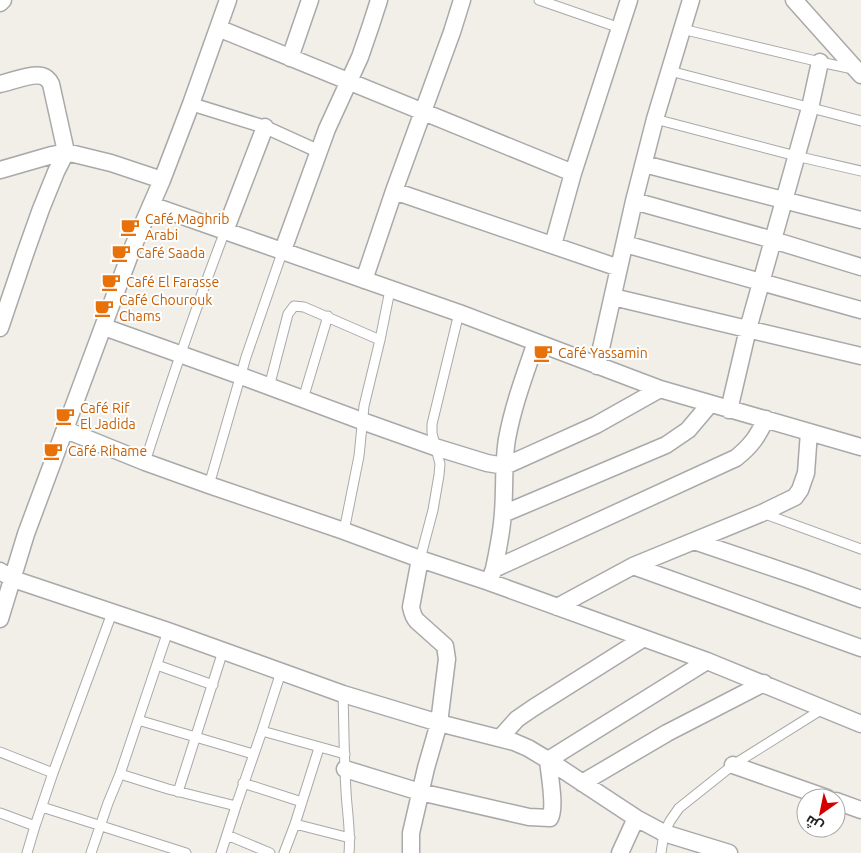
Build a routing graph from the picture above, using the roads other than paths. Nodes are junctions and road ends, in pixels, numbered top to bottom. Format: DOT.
graph roads {
  1 [pos="3,0"];
  2 [pos="228,0"];
  3 [pos="310,0"];
  4 [pos="379,0"];
  5 [pos="462,0"];
  6 [pos="539,0"];
  7 [pos="629,0"];
  8 [pos="691,0"];
  9 [pos="794,0"];
  10 [pos="0,3"];
  11 [pos="218,28"];
  12 [pos="620,28"];
  13 [pos="682,30"];
  14 [pos="290,58"];
  15 [pos="820,62"];
  16 [pos="670,71"];
  17 [pos="859,72"];
  18 [pos="348,82"];
  19 [pos="0,84"];
  20 [pos="191,104"];
  21 [pos="810,108"];
  22 [pos="424,112"];
  23 [pos="655,119"];
  24 [pos="861,121"];
  25 [pos="265,127"];
  26 [pos="66,152"];
  27 [pos="318,152"];
  28 [pos="796,156"];
  29 [pos="644,164"];
  30 [pos="0,170"];
  31 [pos="861,171"];
  32 [pos="573,173"];
  33 [pos="162,180"];
  34 [pos="394,191"];
  35 [pos="784,200"];
  36 [pos="634,201"];
  37 [pos="151,205"];
  38 [pos="861,220"];
  39 [pos="225,231"];
  40 [pos="773,240"];
  41 [pos="625,244"];
  42 [pos="553,245"];
  43 [pos="282,250"];
  44 [pos="861,267"];
  45 [pos="619,268"];
  46 [pos="364,280"];
  47 [pos="762,281"];
  48 [pos="390,290"];
  49 [pos="613,297"];
  50 [pos="861,310"];
  51 [pos="459,313"];
  52 [pos="328,316"];
  53 [pos="0,328"];
  54 [pos="104,328"];
  55 [pos="748,329"];
  56 [pos="380,340"];
  57 [pos="536,342"];
  58 [pos="180,355"];
  59 [pos="861,356"];
  60 [pos="597,366"];
  61 [pos="241,376"];
  62 [pos="269,387"];
  63 [pos="660,389"];
  64 [pos="304,399"];
  65 [pos="710,404"];
  66 [pos="729,410"];
  67 [pos="766,419"];
  68 [pos="362,421"];
  69 [pos="66,430"];
  70 [pos="809,432"];
  71 [pos="435,447"];
  72 [pos="861,447"];
  73 [pos="145,462"];
  74 [pos="505,466"];
  75 [pos="209,485"];
  76 [pos="762,513"];
  77 [pos="503,514"];
  78 [pos="344,531"];
  79 [pos="694,541"];
  80 [pos="861,549"];
  81 [pos="420,559"];
  82 [pos="633,566"];
  83 [pos="6,575"];
  84 [pos="492,576"];
  85 [pos="861,599"];
  86 [pos="557,607"];
  87 [pos="112,613"];
  88 [pos="0,619"];
  89 [pos="168,631"];
  90 [pos="644,638"];
  91 [pos="861,648"];
  92 [pos="223,651"];
  93 [pos="707,661"];
  94 [pos="157,665"];
  95 [pos="281,672"];
  96 [pos="764,683"];
  97 [pos="213,684"];
  98 [pos="342,694"];
  99 [pos="824,708"];
  100 [pos="138,720"];
  101 [pos="439,723"];
  102 [pos="861,724"];
  103 [pos="262,731"];
  104 [pos="195,737"];
  105 [pos="500,738"];
  106 [pos="319,748"];
  107 [pos="0,752"];
  108 [pos="253,754"];
  109 [pos="548,760"];
  110 [pos="345,762"];
  111 [pos="732,765"];
  112 [pos="53,773"];
  113 [pos="120,774"];
  114 [pos="244,783"];
  115 [pos="582,783"];
  116 [pos="798,788"];
  117 [pos="178,792"];
  118 [pos="420,792"];
  119 [pos="302,802"];
  120 [pos="846,805"];
  121 [pos="236,806"];
  122 [pos="42,807"];
  123 [pos="861,810"];
  124 [pos="0,813"];
  125 [pos="636,818"];
  126 [pos="295,824"];
  127 [pos="100,825"];
  128 [pos="35,826"];
  129 [pos="664,833"];
  130 [pos="227,835"];
  131 [pos="350,838"];
  132 [pos="712,850"];
  133 [pos="27,853"];
  134 [pos="91,853"];
  135 [pos="186,853"];
  136 [pos="221,853"];
  137 [pos="270,853"];
  138 [pos="284,853"];
  139 [pos="349,853"];
  140 [pos="411,853"];
  141 [pos="620,853"];
  142 [pos="661,853"];
  143 [pos="729,853"];
  1 -- 10 [label="street"];
  2 -- 11 [label="street"];
  3 -- 14 [label="street"];
  4 -- 18 [label="street"];
  5 -- 22 [label="street"];
  6 -- 12 [label="lane"];
  7 -- 12 [label="street"];
  8 -- 13 [label="street"];
  9 -- 17 [label="street"];
  11 -- 14 [label="street"];
  11 -- 20 [label="street"];
  12 -- 32 [label="street"];
  13 -- 15 [label="lane"];
  13 -- 16 [label="street"];
  14 -- 18 [label="street"];
  15 -- 17 [label="lane"];
  15 -- 21 [label="street"];
  16 -- 21 [label="lane"];
  16 -- 23 [label="street"];
  18 -- 22 [label="street"];
  18 -- 27 [label="street"];
  19 -- 26 [label="street"];
  20 -- 25 [label="street"];
  20 -- 33 [label="street"];
  21 -- 24 [label="lane"];
  21 -- 28 [label="street"];
  22 -- 32 [label="street"];
  22 -- 34 [label="street"];
  23 -- 28 [label="lane"];
  23 -- 29 [label="street"];
  25 -- 27 [label="street"];
  25 -- 39 [label="street"];
  26 -- 30 [label="street"];
  26 -- 33 [label="street"];
  26 -- 53 [label="street"];
  27 -- 43 [label="street"];
  28 -- 31 [label="lane"];
  28 -- 35 [label="street"];
  29 -- 35 [label="street"];
  29 -- 36 [label="street"];
  32 -- 42 [label="street"];
  33 -- 37 [label="street"];
  34 -- 42 [label="street"];
  34 -- 46 [label="street"];
  35 -- 38 [label="street"];
  35 -- 40 [label="street"];
  36 -- 40 [label="street"];
  36 -- 41 [label="street"];
  37 -- 39 [label="street"];
  37 -- 54 [label="street"];
  39 -- 43 [label="street"];
  39 -- 58 [label="lane"];
  40 -- 44 [label="street"];
  40 -- 47 [label="street"];
  41 -- 45 [label="street"];
  41 -- 47 [label="street"];
  42 -- 45 [label="street"];
  43 -- 46 [label="street"];
  43 -- 61 [label="lane"];
  45 -- 49 [label="street"];
  46 -- 48 [label="street"];
  47 -- 50 [label="street"];
  47 -- 55 [label="street"];
  48 -- 51 [label="street"];
  48 -- 56 [label="lane"];
  49 -- 55 [label="street"];
  49 -- 60 [label="street"];
  51 -- 57 [label="street"];
  51 -- 71 [label="lane"];
  52 -- 56 [label="lane"];
  52 -- 62 [label="lane"];
  52 -- 64 [label="lane"];
  54 -- 58 [label="street"];
  54 -- 69 [label="street"];
  55 -- 59 [label="street"];
  55 -- 66 [label="street"];
  56 -- 68 [label="lane"];
  57 -- 60 [label="street"];
  57 -- 74 [label="street"];
  58 -- 61 [label="street"];
  58 -- 73 [label="lane"];
  60 -- 63 [label="street"];
  61 -- 62 [label="street"];
  61 -- 75 [label="lane"];
  62 -- 64 [label="street"];
  63 -- 65 [label="street"];
  63 -- 74 [label="street"];
  64 -- 68 [label="street"];
  65 -- 66 [label="street"];
  65 -- 77 [label="street"];
  66 -- 67 [label="street"];
  67 -- 70 [label="street"];
  67 -- 84 [label="street"];
  68 -- 71 [label="street"];
  68 -- 78 [label="lane"];
  69 -- 73 [label="street"];
  69 -- 83 [label="street"];
  70 -- 72 [label="street"];
  70 -- 76 [label="street"];
  71 -- 74 [label="street"];
  71 -- 81 [label="lane"];
  73 -- 75 [label="street"];
  74 -- 77 [label="street"];
  75 -- 78 [label="street"];
  76 -- 79 [label="street"];
  76 -- 80 [label="lane"];
  77 -- 84 [label="street"];
  78 -- 81 [label="street"];
  79 -- 82 [label="street"];
  79 -- 85 [label="street"];
  81 -- 84 [label="street"];
  81 -- 101 [label="street"];
  82 -- 86 [label="street"];
  82 -- 91 [label="street"];
  83 -- 87 [label="street"];
  83 -- 88 [label="street"];
  84 -- 86 [label="street"];
  86 -- 90 [label="street"];
  87 -- 89 [label="street"];
  87 -- 112 [label="lane"];
  89 -- 92 [label="street"];
  89 -- 94 [label="lane"];
  90 -- 93 [label="street"];
  90 -- 105 [label="street"];
  92 -- 95 [label="street"];
  92 -- 97 [label="lane"];
  93 -- 96 [label="street"];
  93 -- 109 [label="street"];
  94 -- 97 [label="lane"];
  94 -- 100 [label="lane"];
  95 -- 98 [label="street"];
  95 -- 103 [label="lane"];
  96 -- 99 [label="street"];
  96 -- 115 [label="street"];
  97 -- 104 [label="lane"];
  98 -- 101 [label="street"];
  98 -- 110 [label="lane"];
  99 -- 102 [label="street"];
  99 -- 111 [label="lane"];
  100 -- 104 [label="lane"];
  100 -- 113 [label="lane"];
  101 -- 105 [label="street"];
  101 -- 118 [label="street"];
  103 -- 106 [label="lane"];
  103 -- 108 [label="lane"];
  104 -- 108 [label="lane"];
  104 -- 117 [label="lane"];
  105 -- 109 [label="street"];
  106 -- 110 [label="lane"];
  106 -- 119 [label="lane"];
  107 -- 112 [label="lane"];
  108 -- 114 [label="lane"];
  109 -- 115 [label="street"];
  109 -- 118 [label="street"];
  110 -- 118 [label="street"];
  110 -- 131 [label="lane"];
  111 -- 116 [label="street"];
  111 -- 129 [label="lane"];
  112 -- 122 [label="lane"];
  113 -- 117 [label="lane"];
  113 -- 127 [label="lane"];
  114 -- 119 [label="lane"];
  114 -- 121 [label="lane"];
  115 -- 125 [label="street"];
  117 -- 121 [label="lane"];
  118 -- 140 [label="street"];
  119 -- 126 [label="lane"];
  120 -- 123 [label="street"];
  121 -- 130 [label="lane"];
  122 -- 127 [label="lane"];
  122 -- 128 [label="lane"];
  124 -- 128 [label="lane"];
  125 -- 129 [label="street"];
  125 -- 141 [label="street"];
  126 -- 131 [label="lane"];
  126 -- 138 [label="lane"];
  127 -- 134 [label="lane"];
  127 -- 135 [label="lane"];
  128 -- 133 [label="lane"];
  129 -- 132 [label="street"];
  129 -- 142 [label="lane"];
  130 -- 136 [label="lane"];
  130 -- 137 [label="lane"];
  131 -- 139 [label="lane"];
  132 -- 143 [label="street"];
}
